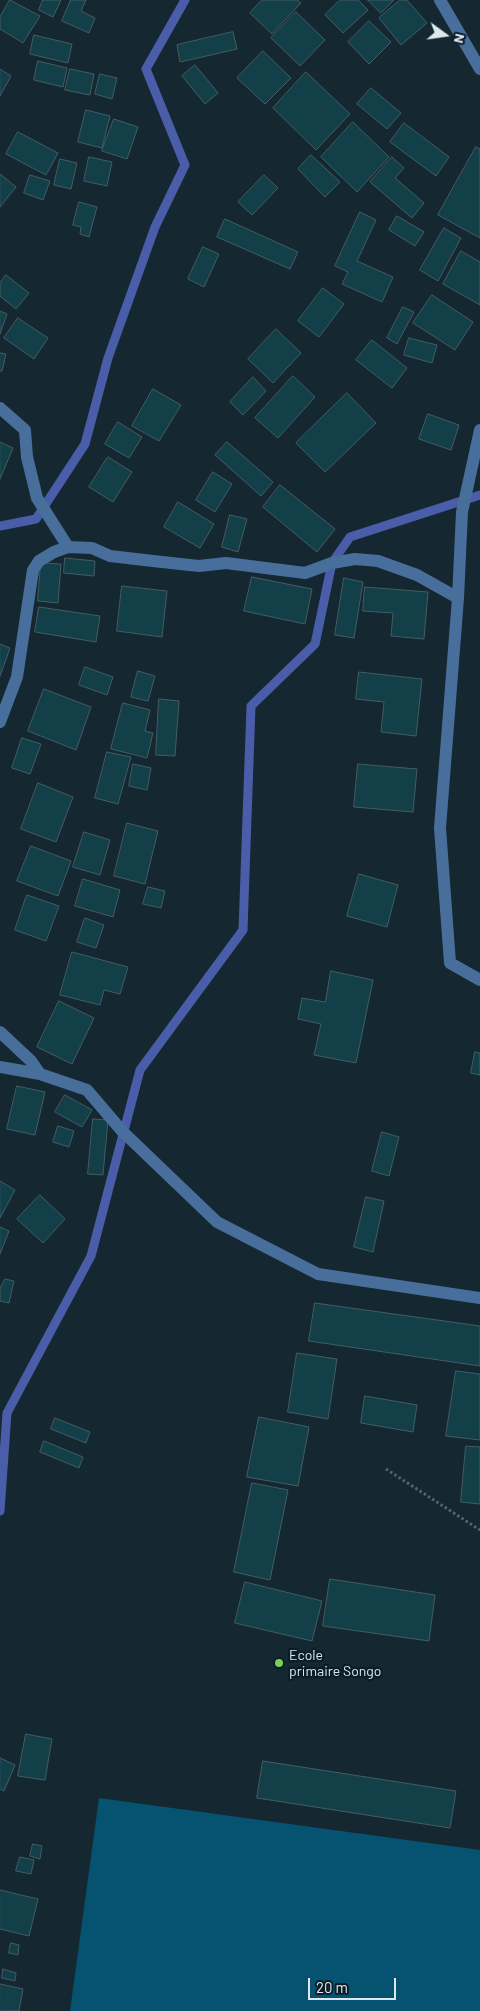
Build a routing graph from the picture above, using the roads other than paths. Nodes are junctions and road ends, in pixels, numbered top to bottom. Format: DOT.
graph roads {
  1 [pos="440,0"];
  2 [pos="480,69"];
  3 [pos="0,408"];
  4 [pos="480,430"];
  5 [pos="68,547"];
  6 [pos="458,598"];
  7 [pos="0,722"];
  8 [pos="480,980"];
  9 [pos="0,1032"];
  10 [pos="0,1066"];
  11 [pos="40,1074"];
  12 [pos="480,1298"];
  1 -- 2 [label="street"];
  3 -- 5 [label="street"];
  4 -- 6 [label="street"];
  5 -- 6 [label="street"];
  5 -- 7 [label="street"];
  6 -- 8 [label="street"];
  9 -- 11 [label="street"];
  10 -- 11 [label="street"];
  11 -- 12 [label="street"];
}
